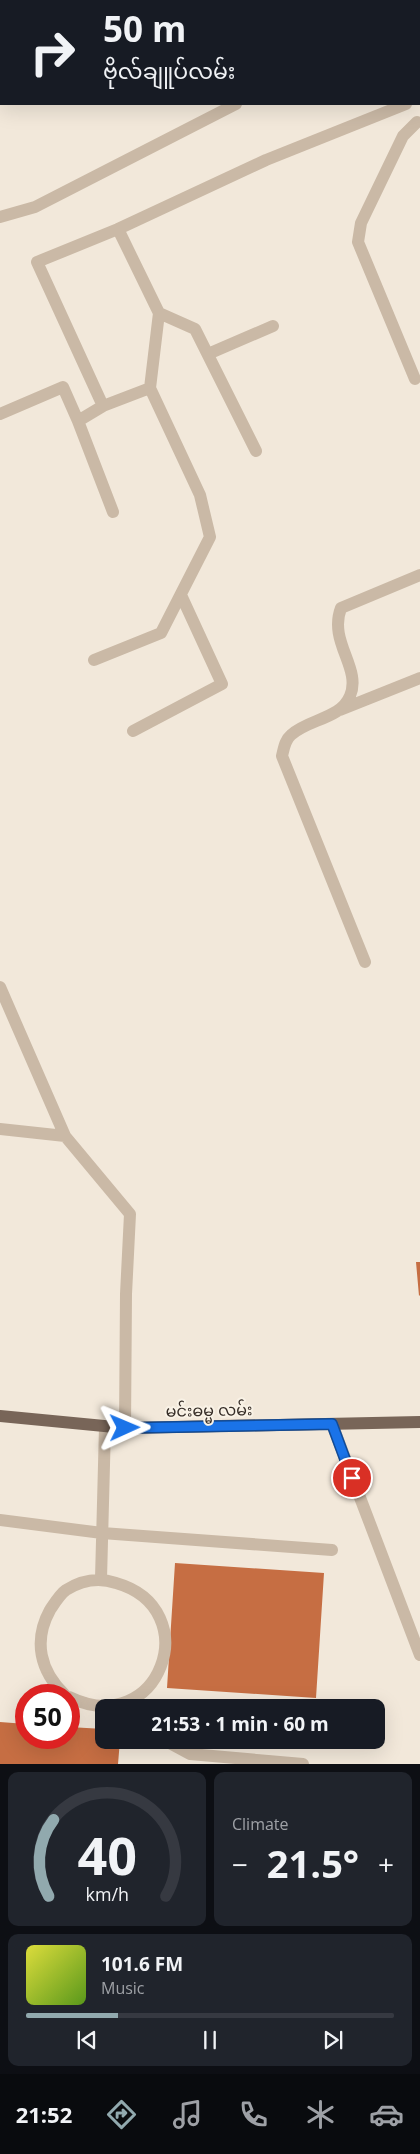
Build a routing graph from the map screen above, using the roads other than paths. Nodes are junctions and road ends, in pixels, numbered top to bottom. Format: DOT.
graph roads {
  1 [pos="234,105"];
  2 [pos="405,105"];
  3 [pos="408,105"];
  4 [pos="418,126"];
  5 [pos="0,218"];
  6 [pos="118,229"];
  7 [pos="159,313"];
  8 [pos="273,326"];
  9 [pos="208,354"];
  10 [pos="415,379"];
  11 [pos="150,388"];
  12 [pos="103,406"];
  13 [pos="0,414"];
  14 [pos="78,421"];
  15 [pos="256,451"];
  16 [pos="113,512"];
  17 [pos="420,575"];
  18 [pos="181,595"];
  19 [pos="94,660"];
  20 [pos="420,678"];
  21 [pos="340,710"];
  22 [pos="133,731"];
  23 [pos="365,962"];
  24 [pos="0,987"];
  25 [pos="0,1129"];
  26 [pos="64,1136"];
  27 [pos="0,1416"];
  28 [pos="420,1422"];
  29 [pos="332,1424"];
  30 [pos="105,1427"];
  31 [pos="125,1428"];
  32 [pos="0,1520"];
  33 [pos="102,1532"];
  34 [pos="332,1550"];
  35 [pos="102,1580"];
  36 [pos="420,1655"];
  37 [pos="54,1684"];
  38 [pos="133,1699"];
  39 [pos="80,1703"];
  40 [pos="95,1706"];
  41 [pos="181,1749"];
  42 [pos="303,1764"];
  1 -- 5 [label="street"];
  2 -- 6 [label="street"];
  3 -- 4 [label="street"];
  4 -- 10 [label="street"];
  6 -- 7 [label="street"];
  6 -- 12 [label="street"];
  7 -- 9 [label="street"];
  7 -- 11 [label="street"];
  8 -- 9 [label="street"];
  9 -- 15 [label="street"];
  11 -- 12 [label="street"];
  11 -- 18 [label="street"];
  12 -- 14 [label="street"];
  13 -- 14 [label="street"];
  14 -- 16 [label="street"];
  17 -- 21 [label="street"];
  18 -- 19 [label="street"];
  18 -- 22 [label="street"];
  20 -- 21 [label="street"];
  21 -- 23 [label="street"];
  24 -- 26 [label="street"];
  25 -- 26 [label="street"];
  26 -- 31 [label="street"];
  27 -- 30 [label="main road, မင်းဓမ္မ လမ်း"];
  28 -- 29 [label="main road, မင်းဓမ္မ လမ်း"];
  29 -- 31 [label="main road, မင်းဓမ္မ လမ်း"];
  29 -- 36 [label="street"];
  30 -- 31 [label="main road, မင်းဓမ္မ လမ်း"];
  30 -- 33 [label="street"];
  32 -- 33 [label="street"];
  33 -- 34 [label="street"];
  33 -- 35 [label="street"];
  35 -- 37 [label="street"];
  35 -- 38 [label="street"];
  39 -- 40 [label="street"];
  41 -- 42 [label="street"];
}
